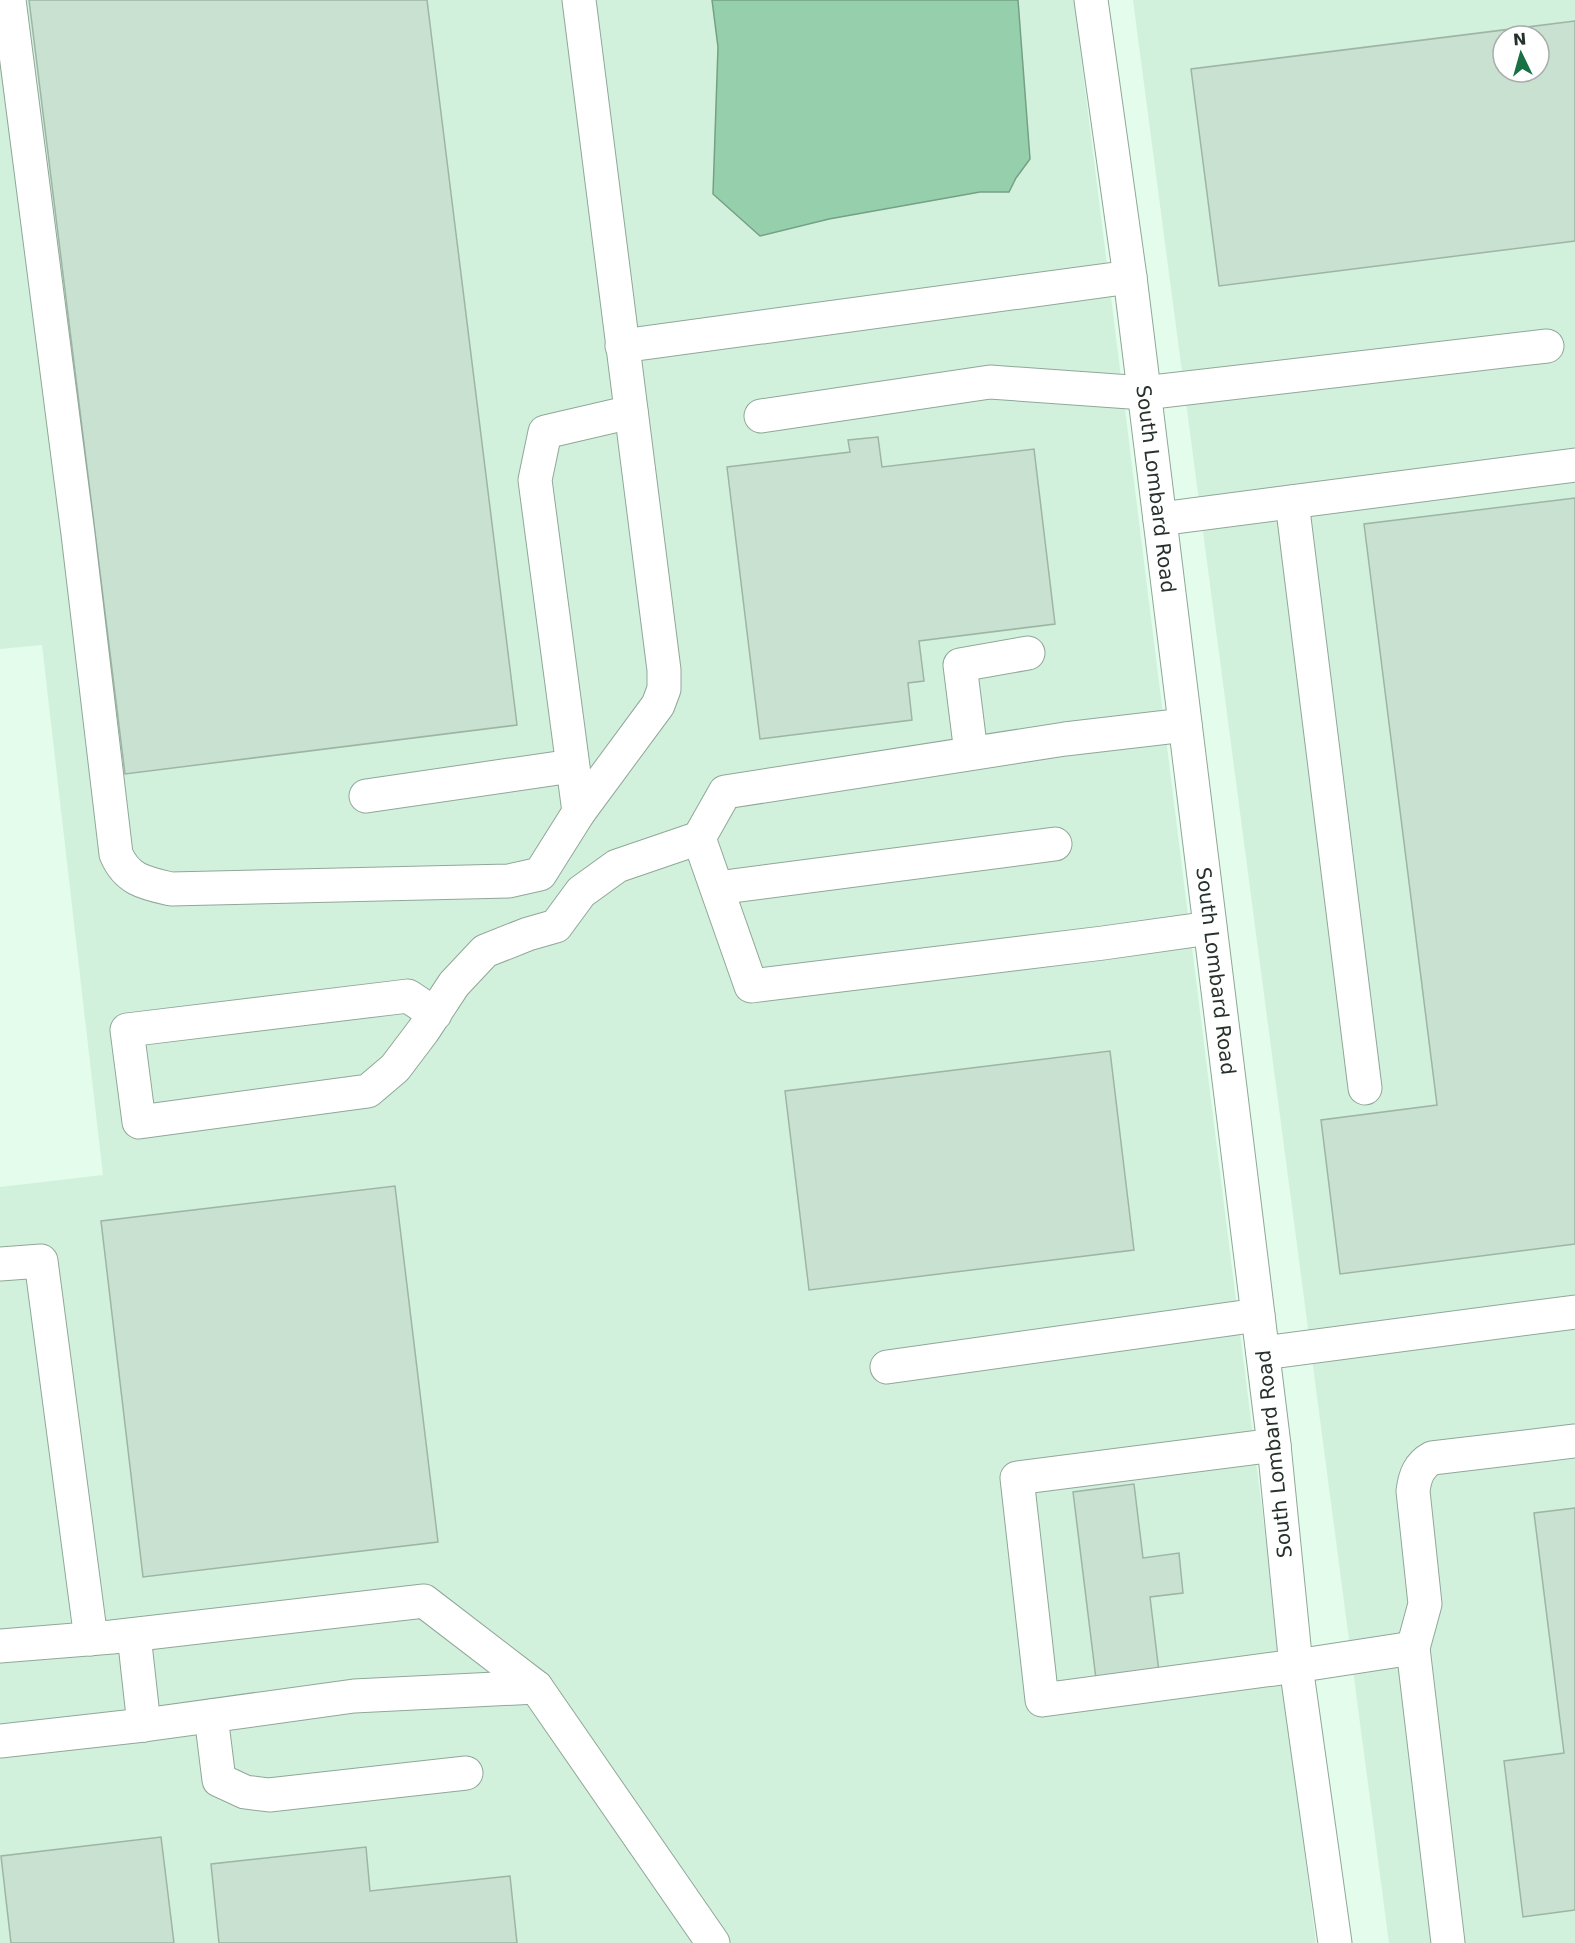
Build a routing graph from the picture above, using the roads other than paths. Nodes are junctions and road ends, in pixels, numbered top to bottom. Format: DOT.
graph roads {
  1 [pos="9,0"];
  2 [pos="579,0"];
  3 [pos="1091,0"];
  4 [pos="1130,277"];
  5 [pos="622,346"];
  6 [pos="1547,346"];
  7 [pos="1144,393"];
  8 [pos="631,412"];
  9 [pos="761,416"];
  10 [pos="1575,465"];
  11 [pos="1292,502"];
  12 [pos="1160,519"];
  13 [pos="1028,653"];
  14 [pos="1185,725"];
  15 [pos="970,753"];
  16 [pos="572,766"];
  17 [pos="366,796"];
  18 [pos="579,812"];
  19 [pos="699,838"];
  20 [pos="1054,844"];
  21 [pos="717,888"];
  22 [pos="1210,928"];
  23 [pos="435,1014"];
  24 [pos="1365,1088"];
  25 [pos="0,1264"];
  26 [pos="1575,1312"];
  27 [pos="1258,1315"];
  28 [pos="1263,1353"];
  29 [pos="887,1367"];
  30 [pos="1575,1441"];
  31 [pos="1274,1445"];
  32 [pos="134,1635"];
  33 [pos="92,1639"];
  34 [pos="0,1646"];
  35 [pos="1413,1648"];
  36 [pos="1296,1666"];
  37 [pos="536,1687"];
  38 [pos="211,1716"];
  39 [pos="144,1725"];
  40 [pos="0,1741"];
  41 [pos="466,1773"];
  42 [pos="713,1943"];
  43 [pos="1335,1943"];
  44 [pos="1448,1943"];
  1 -- 18 [label="street"];
  2 -- 5 [label="street"];
  3 -- 4 [label="street, South Lombard Road"];
  4 -- 5 [label="street"];
  4 -- 7 [label="street, South Lombard Road"];
  5 -- 8 [label="street"];
  6 -- 7 [label="street"];
  7 -- 9 [label="street"];
  7 -- 12 [label="street, South Lombard Road"];
  8 -- 16 [label="street"];
  8 -- 18 [label="street"];
  10 -- 11 [label="street"];
  11 -- 12 [label="street"];
  11 -- 24 [label="street"];
  12 -- 14 [label="street, South Lombard Road"];
  13 -- 15 [label="street"];
  14 -- 15 [label="street"];
  14 -- 22 [label="street, South Lombard Road"];
  15 -- 19 [label="street"];
  16 -- 17 [label="street"];
  16 -- 18 [label="street"];
  19 -- 21 [label="street"];
  19 -- 23 [label="street"];
  20 -- 21 [label="street"];
  21 -- 22 [label="street"];
  22 -- 27 [label="street, South Lombard Road"];
  23 -- 23 [label="street"];
  25 -- 33 [label="street"];
  26 -- 28 [label="street"];
  27 -- 28 [label="street, South Lombard Road"];
  27 -- 29 [label="street"];
  28 -- 31 [label="street, South Lombard Road"];
  30 -- 35 [label="street"];
  31 -- 36 [label="street, South Lombard Road"];
  31 -- 36 [label="street"];
  32 -- 33 [label="street"];
  32 -- 37 [label="street"];
  32 -- 39 [label="street"];
  33 -- 34 [label="street"];
  35 -- 36 [label="street"];
  35 -- 44 [label="street"];
  36 -- 43 [label="street, South Lombard Road"];
  37 -- 38 [label="street"];
  37 -- 42 [label="street"];
  38 -- 39 [label="street"];
  38 -- 41 [label="street"];
  39 -- 40 [label="street"];
}
